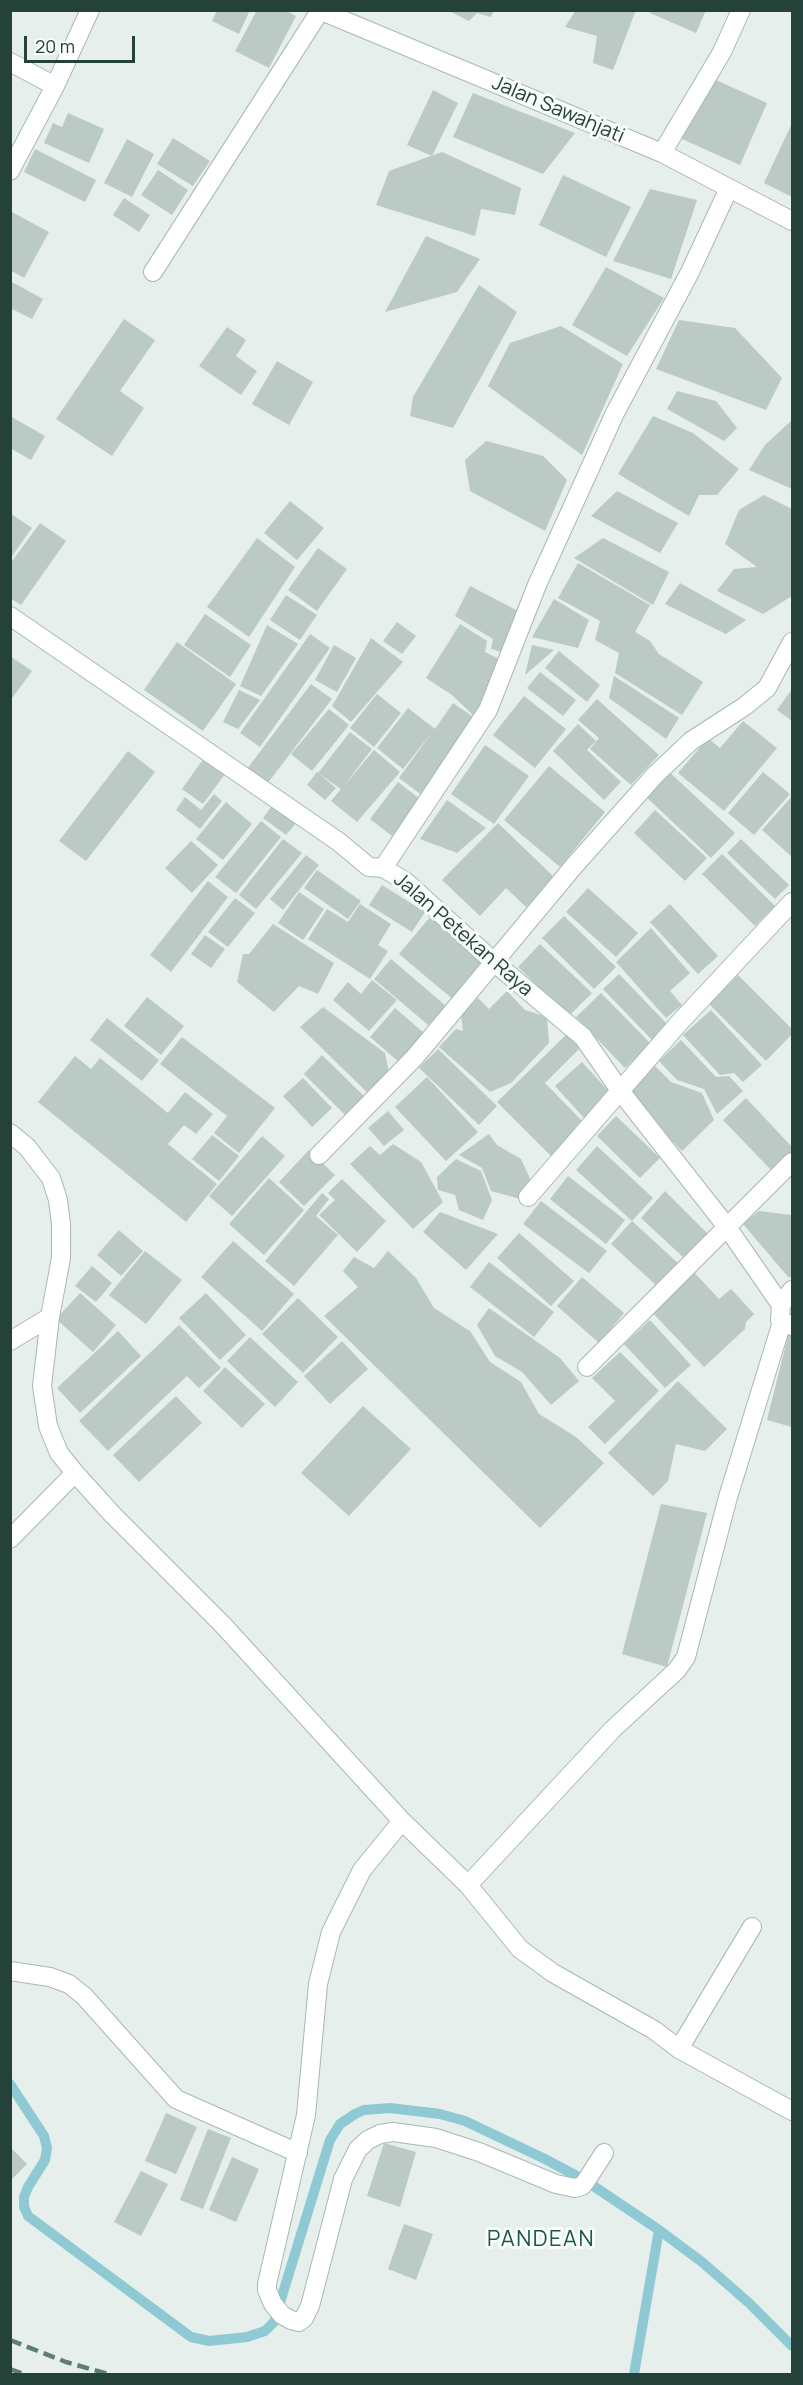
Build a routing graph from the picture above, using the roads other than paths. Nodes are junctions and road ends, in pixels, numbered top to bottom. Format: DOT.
graph roads {
  1 [pos="90,10"];
  2 [pos="741,10"];
  3 [pos="319,11"];
  4 [pos="10,62"];
  5 [pos="55,86"];
  6 [pos="662,153"];
  7 [pos="10,171"];
  8 [pos="729,188"];
  9 [pos="792,221"];
  10 [pos="153,272"];
  11 [pos="10,616"];
  12 [pos="792,642"];
  13 [pos="382,868"];
  14 [pos="792,902"];
  15 [pos="495,963"];
  16 [pos="621,1092"];
  17 [pos="10,1133"];
  18 [pos="319,1155"];
  19 [pos="792,1162"];
  20 [pos="528,1197"];
  21 [pos="727,1227"];
  22 [pos="792,1290"];
  23 [pos="50,1317"];
  24 [pos="785,1318"];
  25 [pos="10,1341"];
  26 [pos="587,1367"];
  27 [pos="75,1473"];
  28 [pos="10,1539"];
  29 [pos="402,1821"];
  30 [pos="468,1886"];
  31 [pos="752,1927"];
  32 [pos="10,1971"];
  33 [pos="679,2049"];
  34 [pos="792,2111"];
  35 [pos="298,2152"];
  36 [pos="604,2153"];
  1 -- 5 [label="street"];
  2 -- 6 [label="street"];
  3 -- 6 [label="street, Jalan Sawahjati"];
  3 -- 10 [label="street"];
  4 -- 5 [label="street"];
  5 -- 7 [label="street"];
  6 -- 8 [label="street, Jalan Sawahjati"];
  8 -- 9 [label="street, Jalan Sawahjati"];
  8 -- 13 [label="street"];
  11 -- 13 [label="street, Jalan Petekan Raya"];
  12 -- 15 [label="street"];
  13 -- 15 [label="street, Jalan Petekan Raya"];
  14 -- 16 [label="street"];
  15 -- 16 [label="street, Jalan Petekan Raya"];
  15 -- 18 [label="street"];
  16 -- 20 [label="street"];
  16 -- 21 [label="street, Jalan Petekan Raya"];
  17 -- 23 [label="street"];
  19 -- 21 [label="street"];
  21 -- 24 [label="street, Jalan Petekan Raya"];
  21 -- 26 [label="street"];
  22 -- 24 [label="street"];
  23 -- 25 [label="street"];
  23 -- 27 [label="street"];
  24 -- 30 [label="street"];
  27 -- 28 [label="street"];
  27 -- 29 [label="street"];
  29 -- 30 [label="street"];
  29 -- 35 [label="street"];
  30 -- 33 [label="street"];
  31 -- 33 [label="street"];
  32 -- 35 [label="street"];
  33 -- 34 [label="street"];
  35 -- 36 [label="street"];
}
